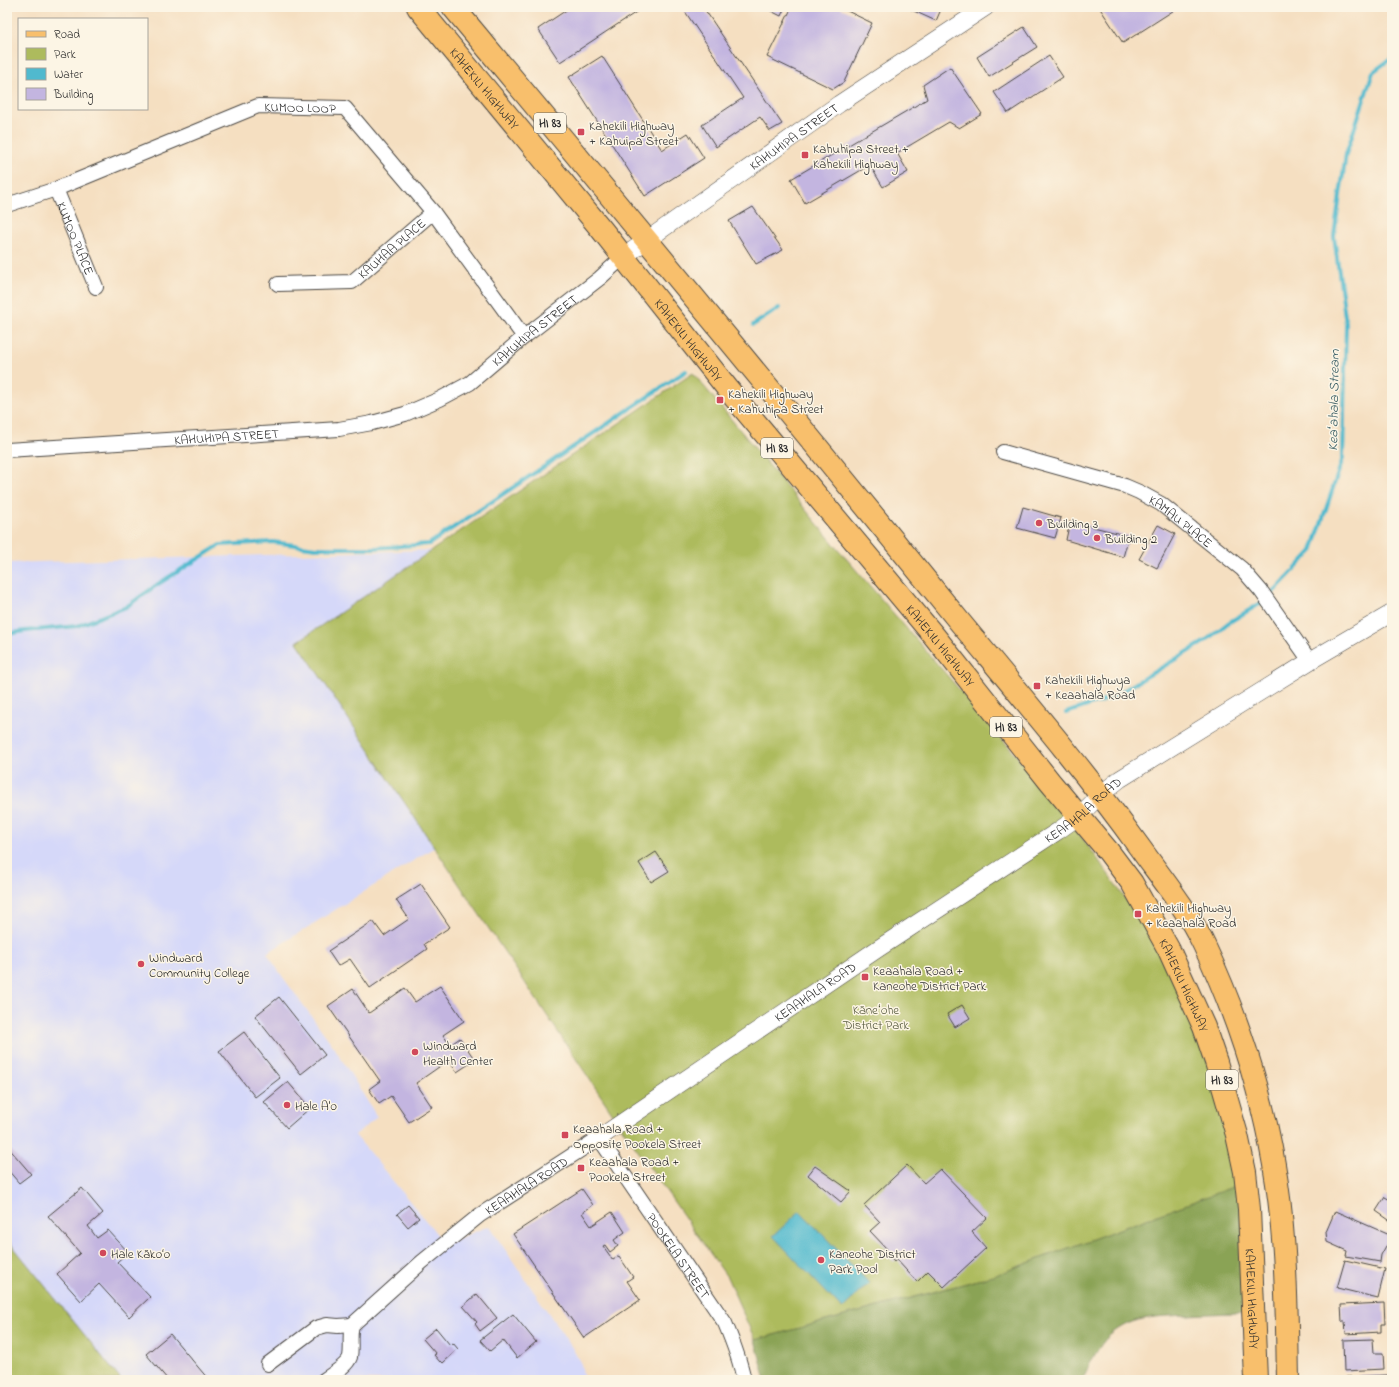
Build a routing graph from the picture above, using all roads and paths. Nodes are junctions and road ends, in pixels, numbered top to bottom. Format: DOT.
graph roads {
  1 [pos="418,7"];
  2 [pos="453,7"];
  3 [pos="986,7"];
  4 [pos="56,189"];
  5 [pos="7,205"];
  6 [pos="433,212"];
  7 [pos="647,239"];
  8 [pos="623,257"];
  9 [pos="278,284"];
  10 [pos="96,287"];
  11 [pos="524,337"];
  12 [pos="7,450"];
  13 [pos="1003,452"];
  14 [pos="1392,613"];
  15 [pos="1310,661"];
  16 [pos="1100,795"];
  17 [pos="1079,816"];
  18 [pos="599,1138"];
  19 [pos="352,1325"];
  20 [pos="268,1364"];
  21 [pos="324,1380"];
  22 [pos="744,1380"];
  23 [pos="1256,1380"];
  24 [pos="1288,1380"];
  1 -- 8 [label="main road, KAHEKILI HIGHWAY / HI 83"];
  2 -- 7 [label="main road, KAHEKILI HIGHWAY / HI 83"];
  3 -- 7 [label="street, KAHUHIPA STREET"];
  4 -- 5 [label="street, KUMOO LOOP"];
  4 -- 6 [label="street, KUMOO LOOP"];
  4 -- 10 [label="street, KUMOO PLACE"];
  6 -- 9 [label="street, KAUHAA PLACE"];
  6 -- 11 [label="street, KUMOO LOOP"];
  7 -- 8 [label="street, KAHUHIPA STREET"];
  7 -- 16 [label="main road, KAHEKILI HIGHWAY / HI 83"];
  8 -- 11 [label="street, KAHUHIPA STREET"];
  8 -- 17 [label="main road, KAHEKILI HIGHWAY / HI 83"];
  11 -- 12 [label="street, KAHUHIPA STREET"];
  13 -- 15 [label="street, KAMAU PLACE"];
  14 -- 15 [label="street, KEAAHALA ROAD"];
  15 -- 16 [label="street, KEAAHALA ROAD"];
  16 -- 17 [label="street, KEAAHALA ROAD"];
  16 -- 24 [label="main road, KAHEKILI HIGHWAY / HI 83"];
  17 -- 18 [label="street, KEAAHALA ROAD"];
  17 -- 23 [label="main road, KAHEKILI HIGHWAY / HI 83"];
  18 -- 19 [label="street, KEAAHALA ROAD"];
  18 -- 22 [label="street, POOKELA STREET"];
  19 -- 20 [label="street"];
  19 -- 21 [label="street"];
}
